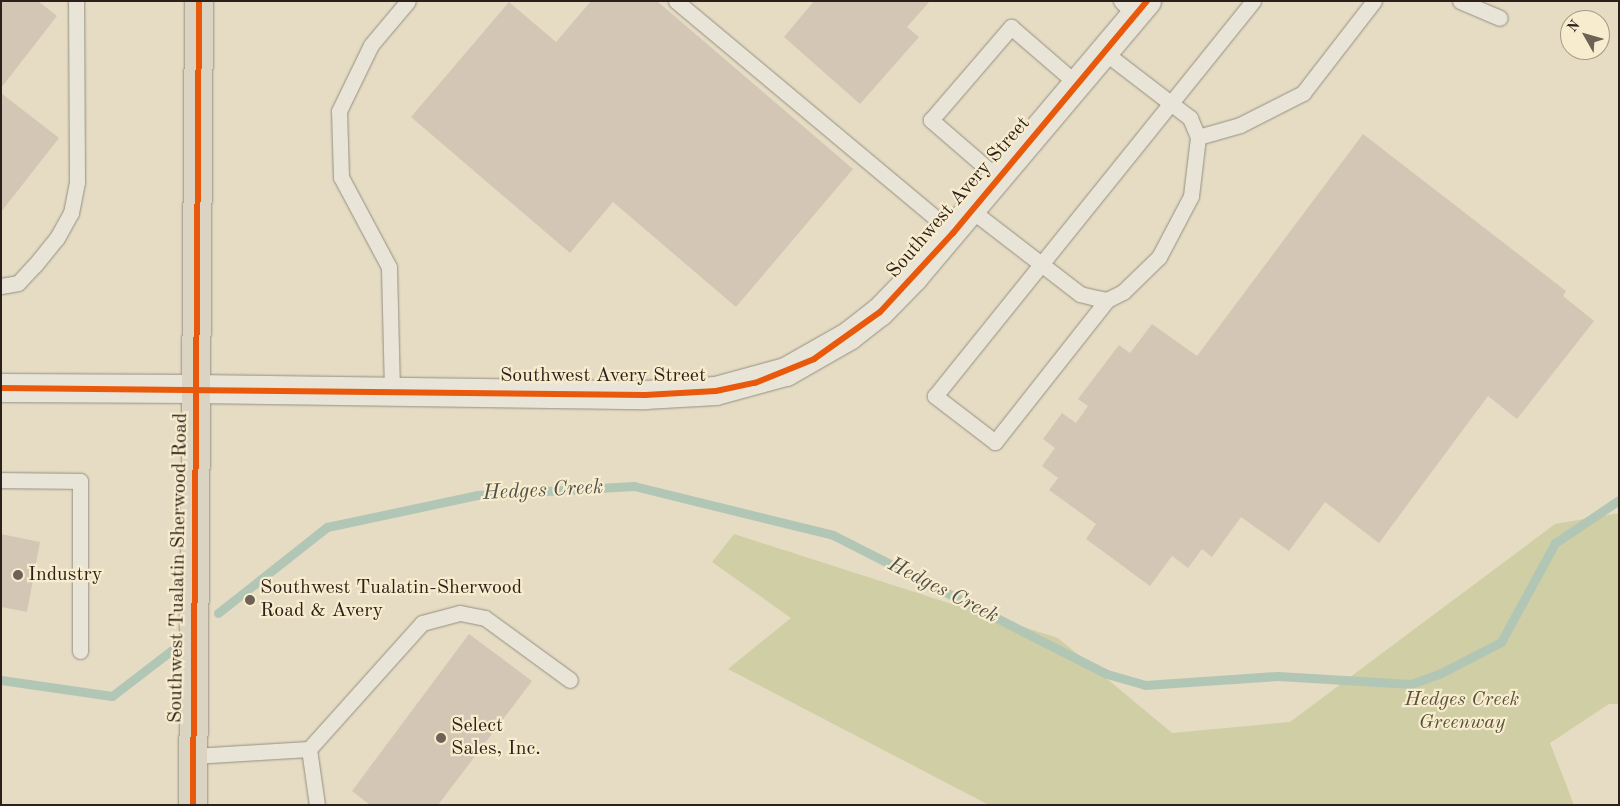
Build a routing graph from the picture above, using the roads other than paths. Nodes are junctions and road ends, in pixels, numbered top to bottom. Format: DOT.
graph roads {
  1 [pos="76,1"];
  2 [pos="199,1"];
  3 [pos="408,1"];
  4 [pos="676,1"];
  5 [pos="1253,1"];
  6 [pos="1374,1"];
  7 [pos="1460,1"];
  8 [pos="1134,6"];
  9 [pos="1500,18"];
  10 [pos="1104,52"];
  11 [pos="1077,84"];
  12 [pos="1170,103"];
  13 [pos="1198,137"];
  14 [pos="998,178"];
  15 [pos="971,210"];
  16 [pos="953,233"];
  17 [pos="1040,264"];
  18 [pos="1,286"];
  19 [pos="1108,300"];
  20 [pos="1,388"];
  21 [pos="197,389"];
  22 [pos="392,391"];
  23 [pos="1,480"];
  24 [pos="80,651"];
  25 [pos="570,680"];
  26 [pos="309,749"];
  27 [pos="193,756"];
  28 [pos="193,805"];
  29 [pos="317,805"];
  1 -- 18 [label="lane"];
  2 -- 21 [label="highway, Southwest Tualatin Sherwood Road"];
  3 -- 22 [label="lane"];
  4 -- 16 [label="lane"];
  5 -- 12 [label="lane"];
  6 -- 13 [label="lane"];
  7 -- 9 [label="lane"];
  8 -- 10 [label="main road, Southwest Avery Street"];
  10 -- 11 [label="main road, Southwest Avery Street"];
  10 -- 12 [label="lane"];
  11 -- 14 [label="main road, Southwest Avery Street"];
  11 -- 14 [label="lane"];
  12 -- 13 [label="lane"];
  12 -- 17 [label="lane"];
  13 -- 19 [label="lane"];
  14 -- 15 [label="main road, Southwest Avery Street"];
  15 -- 16 [label="main road, Southwest Avery Street"];
  15 -- 17 [label="lane"];
  16 -- 22 [label="main road, Southwest Avery Street"];
  17 -- 19 [label="lane"];
  17 -- 19 [label="lane"];
  20 -- 21 [label="main road, Southwest Avery Street"];
  21 -- 22 [label="main road, Southwest Avery Street"];
  21 -- 27 [label="highway, Southwest Tualatin Sherwood Road"];
  23 -- 24 [label="lane"];
  25 -- 26 [label="lane"];
  26 -- 27 [label="lane"];
  26 -- 29 [label="lane"];
  27 -- 28 [label="highway, Southwest Tualatin Sherwood Road"];
}
